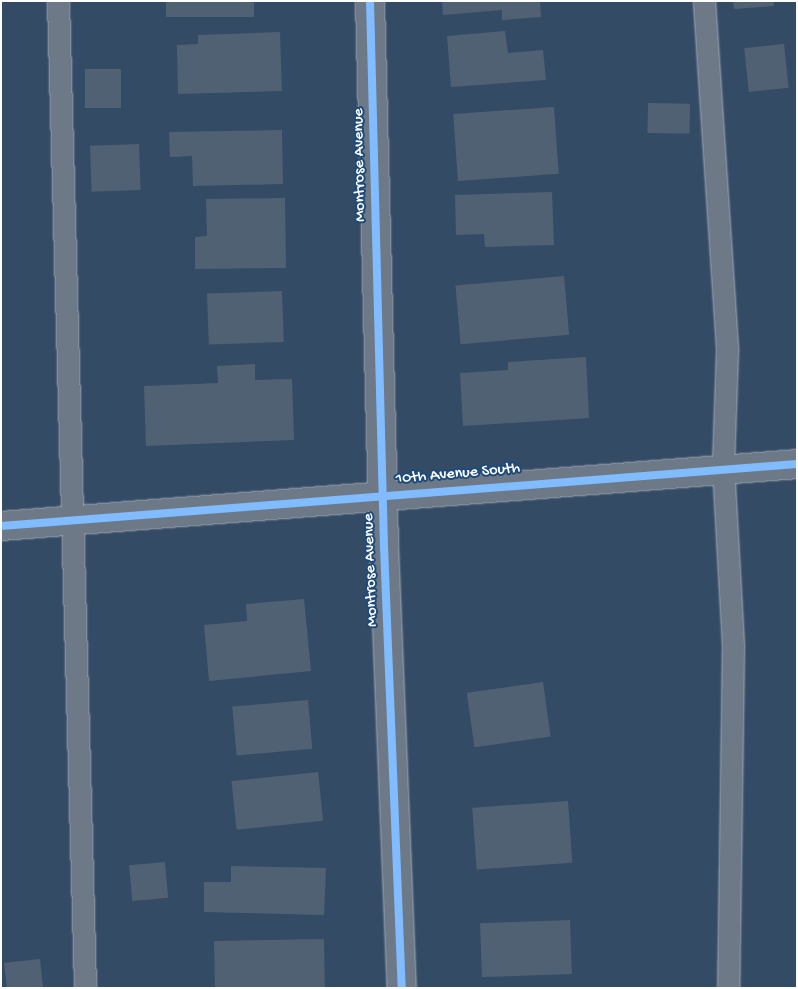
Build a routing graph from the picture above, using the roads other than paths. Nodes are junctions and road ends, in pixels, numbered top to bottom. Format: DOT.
graph roads {
  1 [pos="58,1"];
  2 [pos="370,1"];
  3 [pos="704,1"];
  4 [pos="797,464"];
  5 [pos="723,466"];
  6 [pos="384,495"];
  7 [pos="72,521"];
  8 [pos="1,526"];
  9 [pos="85,988"];
  10 [pos="402,988"];
  11 [pos="728,988"];
  1 -- 7 [label="lane"];
  2 -- 6 [label="street, Montrose Avenue"];
  3 -- 5 [label="lane"];
  4 -- 5 [label="street, 10th Avenue South"];
  5 -- 6 [label="street, 10th Avenue South"];
  5 -- 11 [label="lane"];
  6 -- 7 [label="street, 10th Avenue South"];
  6 -- 10 [label="street, Montrose Avenue"];
  7 -- 8 [label="street, 10th Avenue South"];
  7 -- 9 [label="lane"];
}
